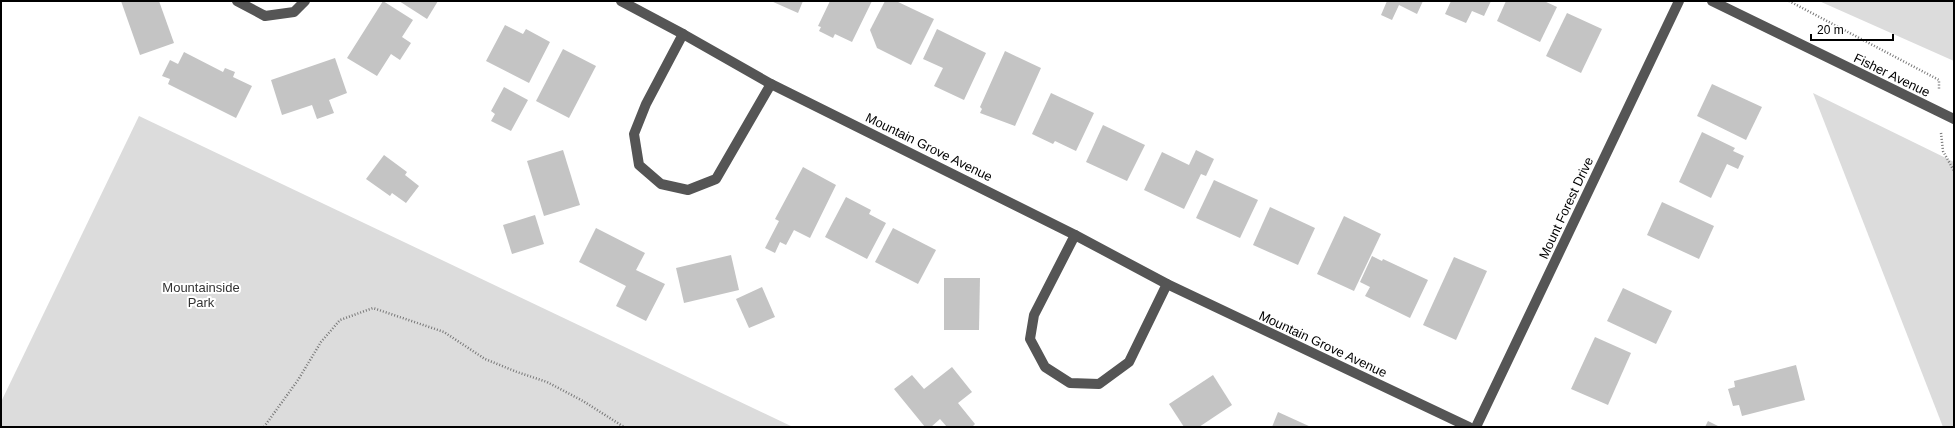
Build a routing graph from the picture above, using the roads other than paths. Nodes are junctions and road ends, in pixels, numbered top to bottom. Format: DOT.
graph roads {
  1 [pos="237,1"];
  2 [pos="305,1"];
  3 [pos="621,1"];
  4 [pos="1679,1"];
  5 [pos="1712,1"];
  6 [pos="683,34"];
  7 [pos="771,84"];
  8 [pos="1954,119"];
  9 [pos="1075,235"];
  10 [pos="1167,284"];
  11 [pos="1469,427"];
  12 [pos="1476,427"];
  1 -- 2 [label="street"];
  3 -- 6 [label="street, Mountain Grove Avenue"];
  4 -- 12 [label="street, Mount Forest Drive"];
  5 -- 8 [label="street, Fisher Avenue"];
  6 -- 7 [label="street, Mountain Grove Avenue"];
  6 -- 7 [label="street"];
  7 -- 9 [label="street, Mountain Grove Avenue"];
  9 -- 10 [label="street, Mountain Grove Avenue"];
  9 -- 10 [label="street"];
  10 -- 11 [label="street, Mountain Grove Avenue"];
}
